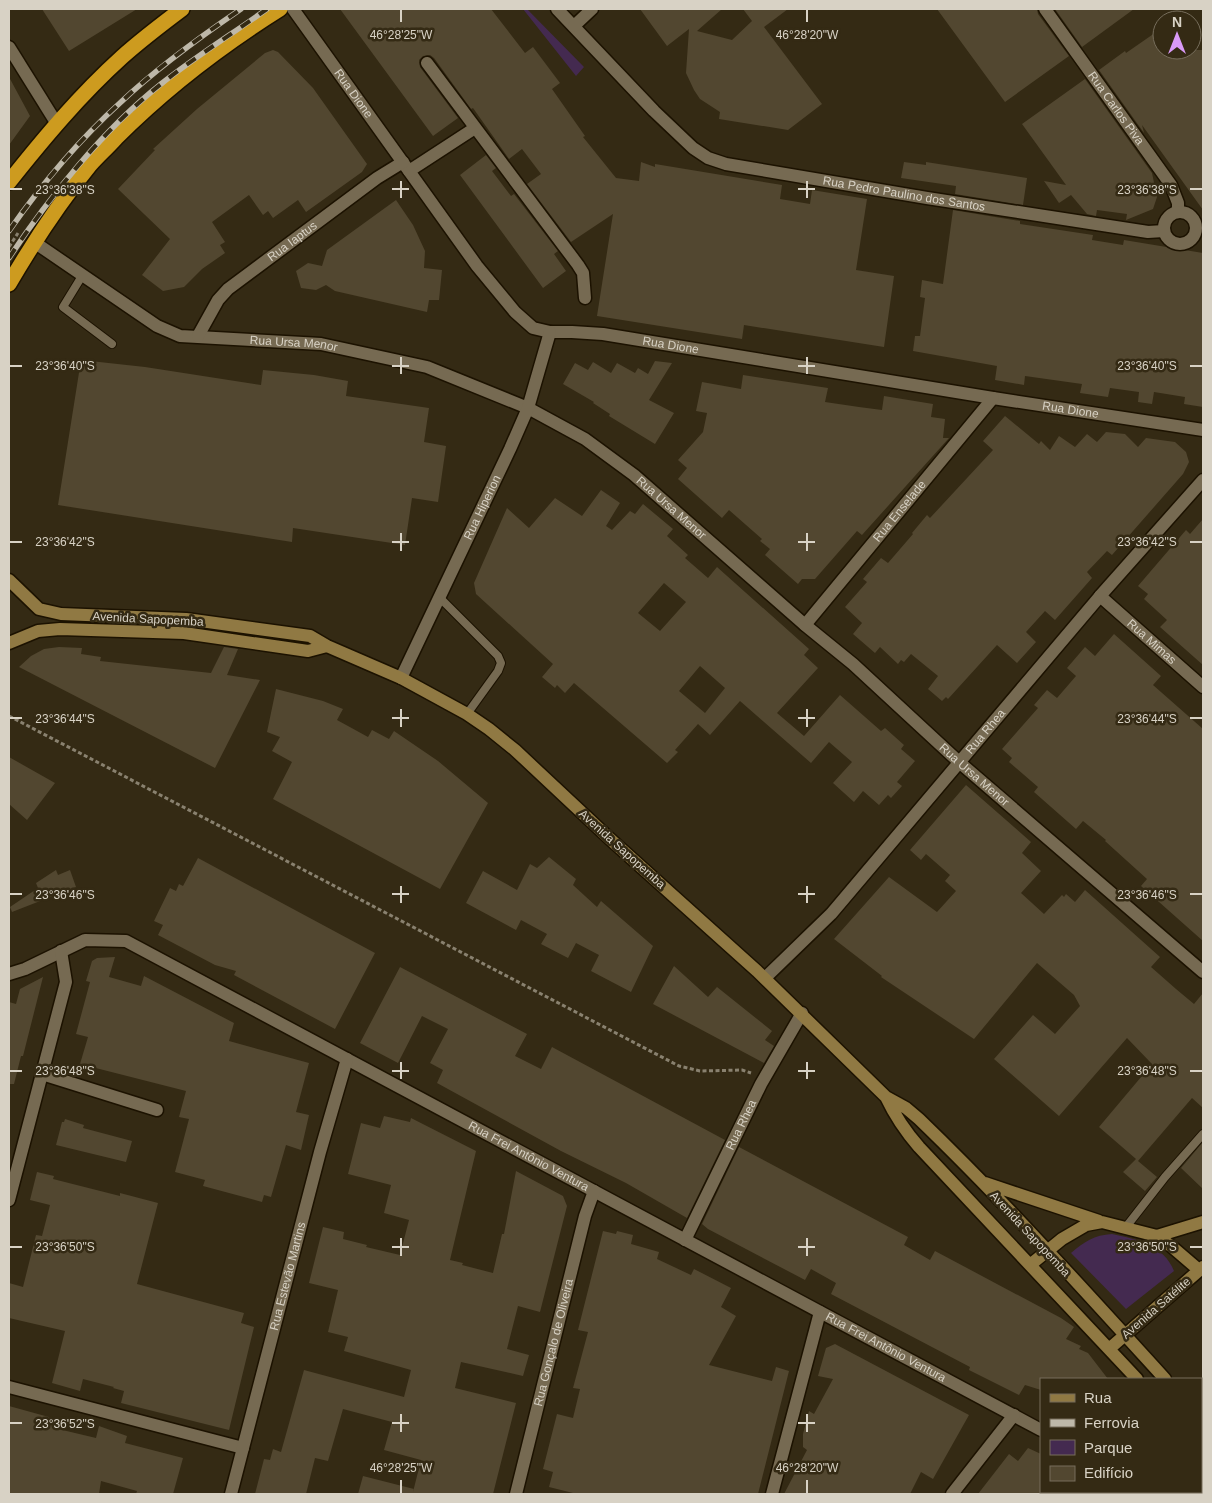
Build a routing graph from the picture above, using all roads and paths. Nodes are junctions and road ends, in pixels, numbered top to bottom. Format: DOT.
graph roads {
  1 [pos="182,9"];
  2 [pos="280,9"];
  3 [pos="293,9"];
  4 [pos="557,9"];
  5 [pos="592,9"];
  6 [pos="1045,9"];
  7 [pos="574,26"];
  8 [pos="9,47"];
  9 [pos="426,63"];
  10 [pos="57,124"];
  11 [pos="475,128"];
  12 [pos="406,166"];
  13 [pos="9,182"];
  14 [pos="1178,212"];
  15 [pos="1164,231"];
  16 [pos="1198,239"];
  17 [pos="34,242"];
  18 [pos="82,276"];
  19 [pos="9,284"];
  20 [pos="585,298"];
  21 [pos="550,332"];
  22 [pos="198,336"];
  23 [pos="112,344"];
  24 [pos="993,398"];
  25 [pos="528,408"];
  26 [pos="1203,430"];
  27 [pos="1203,480"];
  28 [pos="9,580"];
  29 [pos="1100,596"];
  30 [pos="439,597"];
  31 [pos="805,625"];
  32 [pos="9,643"];
  33 [pos="327,646"];
  34 [pos="401,678"];
  35 [pos="1203,687"];
  36 [pos="467,714"];
  37 [pos="9,716"];
  38 [pos="959,762"];
  39 [pos="61,951"];
  40 [pos="1203,972"];
  41 [pos="9,974"];
  42 [pos="765,978"];
  43 [pos="802,1014"];
  44 [pos="347,1059"];
  45 [pos="42,1074"];
  46 [pos="761,1084"];
  47 [pos="886,1097"];
  48 [pos="157,1110"];
  49 [pos="1203,1134"];
  50 [pos="981,1182"];
  51 [pos="594,1191"];
  52 [pos="9,1200"];
  53 [pos="1102,1222"];
  54 [pos="1203,1222"];
  55 [pos="1126,1227"];
  56 [pos="1156,1236"];
  57 [pos="685,1240"];
  58 [pos="1048,1250"];
  59 [pos="1030,1265"];
  60 [pos="1202,1270"];
  61 [pos="820,1312"];
  62 [pos="1125,1335"];
  63 [pos="1109,1349"];
  64 [pos="1136,1378"];
  65 [pos="1164,1378"];
  66 [pos="9,1387"];
  67 [pos="1014,1415"];
  68 [pos="1040,1429"];
  69 [pos="243,1448"];
  70 [pos="231,1494"];
  71 [pos="516,1494"];
  72 [pos="772,1494"];
  73 [pos="952,1494"];
  1 -- 10 [label="highway"];
  2 -- 17 [label="highway"];
  3 -- 12 [label="street, Rua Dione"];
  4 -- 7 [label="street, Rua Pedro Paulino dos Santos"];
  5 -- 7 [label="street"];
  6 -- 14 [label="street, Rua Carlos Piva"];
  7 -- 15 [label="street, Rua Pedro Paulino dos Santos"];
  8 -- 10 [label="street"];
  9 -- 11 [label="street"];
  10 -- 13 [label="highway"];
  11 -- 12 [label="street, Rua Iaptus"];
  11 -- 20 [label="street"];
  12 -- 21 [label="street, Rua Dione"];
  12 -- 22 [label="street, Rua Iaptus"];
  14 -- 15 [label="street"];
  14 -- 16 [label="street"];
  15 -- 16 [label="street"];
  17 -- 18 [label="street, Rua Ursa Menor"];
  17 -- 19 [label="highway"];
  18 -- 22 [label="street, Rua Ursa Menor"];
  18 -- 23 [label="lane"];
  21 -- 24 [label="street, Rua Dione"];
  21 -- 25 [label="street, Rua Hiperion"];
  22 -- 25 [label="street, Rua Ursa Menor"];
  24 -- 26 [label="street, Rua Dione"];
  24 -- 31 [label="street, Rua Enselade"];
  25 -- 30 [label="street, Rua Hiperion"];
  25 -- 31 [label="street, Rua Ursa Menor"];
  27 -- 29 [label="street, Rua Rhea"];
  28 -- 33 [label="main road, Avenida Sapopemba"];
  29 -- 35 [label="street, Rua Mimas"];
  29 -- 38 [label="street, Rua Rhea"];
  30 -- 34 [label="street, Rua Hiperion"];
  30 -- 36 [label="lane"];
  31 -- 38 [label="street, Rua Ursa Menor"];
  32 -- 33 [label="main road, Avenida Sapopemba"];
  33 -- 34 [label="main road, Avenida Sapopemba"];
  34 -- 36 [label="main road, Avenida Sapopemba"];
  36 -- 42 [label="main road, Avenida Sapopemba"];
  37 -- 46 [label="path"];
  38 -- 40 [label="street, Rua Ursa Menor"];
  38 -- 42 [label="street, Rua Rhea"];
  39 -- 41 [label="street, Rua Frei Antônio Ventura"];
  39 -- 44 [label="street, Rua Frei Antônio Ventura"];
  39 -- 45 [label="street"];
  42 -- 43 [label="main road, Avenida Sapopemba"];
  43 -- 46 [label="street, Rua Rhea"];
  43 -- 47 [label="main road, Avenida Sapopemba"];
  44 -- 51 [label="street, Rua Frei Antônio Ventura"];
  44 -- 69 [label="street, Rua Estevão Martins"];
  45 -- 48 [label="street"];
  45 -- 52 [label="street"];
  46 -- 57 [label="street, Rua Rhea"];
  47 -- 50 [label="main road, Avenida Sapopemba"];
  47 -- 59 [label="main road, Avenida Sapopemba"];
  49 -- 55 [label="lane"];
  50 -- 53 [label="main road"];
  50 -- 58 [label="main road, Avenida Sapopemba"];
  51 -- 57 [label="street, Rua Frei Antônio Ventura"];
  51 -- 71 [label="street, Rua Gonçalo de Oliveira"];
  53 -- 55 [label="main road"];
  53 -- 58 [label="main road"];
  54 -- 56 [label="main road"];
  55 -- 56 [label="main road"];
  56 -- 60 [label="main road"];
  57 -- 61 [label="street, Rua Frei Antônio Ventura"];
  58 -- 59 [label="main road"];
  58 -- 62 [label="main road, Avenida Sapopemba"];
  59 -- 63 [label="main road, Avenida Sapopemba"];
  60 -- 62 [label="main road, Avenida Satélite"];
  61 -- 67 [label="street, Rua Frei Antônio Ventura"];
  61 -- 72 [label="street"];
  62 -- 63 [label="main road, Avenida Satélite"];
  62 -- 65 [label="main road, Avenida Sapopemba"];
  63 -- 64 [label="main road, Avenida Sapopemba"];
  66 -- 69 [label="street"];
  67 -- 68 [label="street, Rua Frei Antônio Ventura"];
  67 -- 73 [label="street"];
  69 -- 70 [label="street, Rua Estevão Martins"];
}
